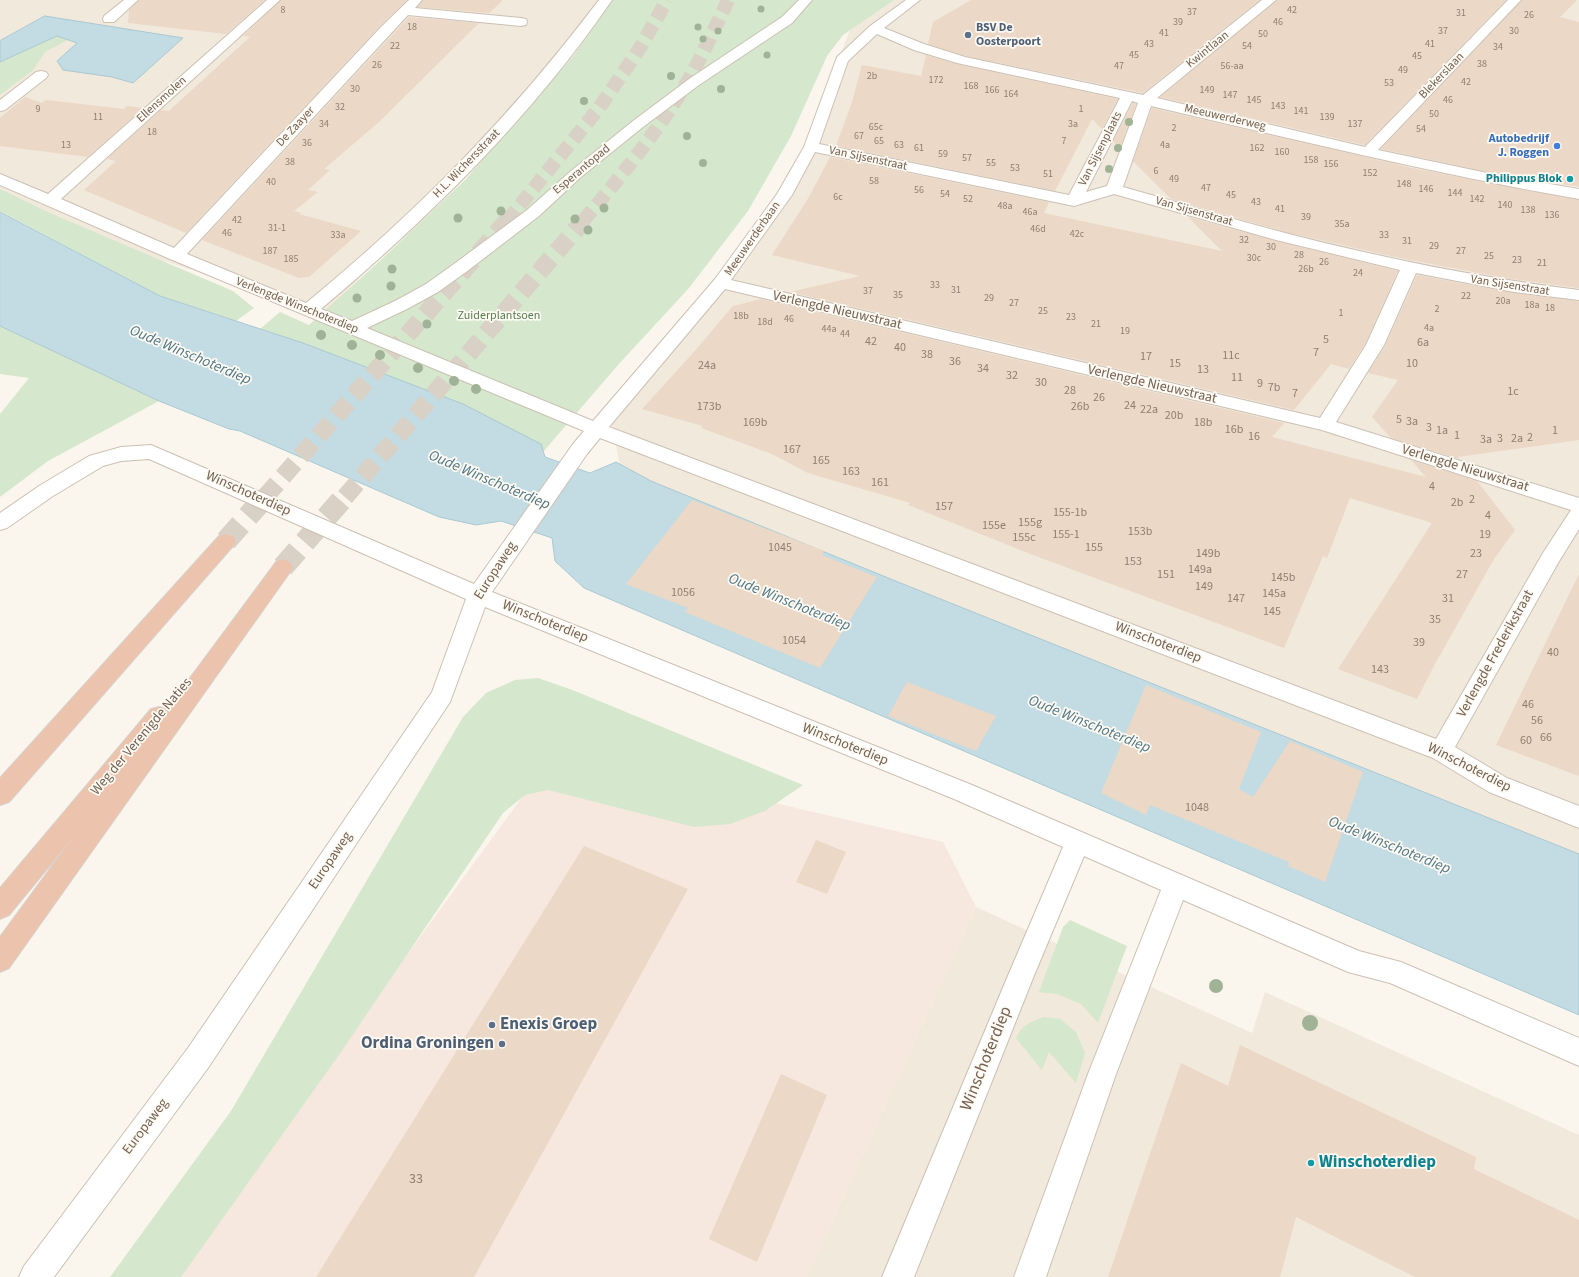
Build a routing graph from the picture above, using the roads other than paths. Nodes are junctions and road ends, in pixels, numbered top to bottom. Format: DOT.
graph roads {
  1 [pos="132,0"];
  2 [pos="274,0"];
  3 [pos="416,0"];
  4 [pos="606,0"];
  5 [pos="806,0"];
  6 [pos="914,0"];
  7 [pos="1270,0"];
  8 [pos="1515,0"];
  9 [pos="405,11"];
  10 [pos="109,18"];
  11 [pos="521,22"];
  12 [pos="875,29"];
  13 [pos="41,74"];
  14 [pos="1128,96"];
  15 [pos="1146,100"];
  16 [pos="0,107"];
  17 [pos="811,147"];
  18 [pos="1369,151"];
  19 [pos="0,179"];
  20 [pos="1114,189"];
  21 [pos="1579,194"];
  22 [pos="51,200"];
  23 [pos="1074,201"];
  24 [pos="176,256"];
  25 [pos="1410,267"];
  26 [pos="721,283"];
  27 [pos="1579,295"];
  28 [pos="309,310"];
  29 [pos="352,328"];
  30 [pos="1325,426"];
  31 [pos="596,429"];
  32 [pos="1579,505"];
  33 [pos="1579,513"];
  34 [pos="0,523"];
  35 [pos="226,541"];
  36 [pos="478,595"];
  37 [pos="1441,751"];
  38 [pos="0,795"];
  39 [pos="1579,817"];
  40 [pos="1078,842"];
  41 [pos="1176,885"];
  42 [pos="0,907"];
  43 [pos="0,959"];
  44 [pos="1579,1052"];
  45 [pos="35,1277"];
  46 [pos="898,1277"];
  47 [pos="1030,1277"];
  1 -- 10 [label="street"];
  2 -- 22 [label="street, Ellensmolen"];
  3 -- 9 [label="street, De Zaayer"];
  4 -- 28 [label="street, H.L. Wichersstraat"];
  5 -- 29 [label="street, Esperantopad"];
  6 -- 12 [label="street, Meeuwerderbaan"];
  7 -- 15 [label="street, Kwintlaan"];
  8 -- 18 [label="street, Blekerslaan"];
  9 -- 11 [label="street"];
  9 -- 24 [label="street, De Zaayer"];
  12 -- 14 [label="street, Meeuwerderweg"];
  12 -- 17 [label="street, Meeuwerderbaan"];
  13 -- 16 [label="street"];
  14 -- 15 [label="street, Meeuwerderweg"];
  14 -- 23 [label="street, Van Sijsenplaats"];
  15 -- 18 [label="street, Meeuwerderweg"];
  15 -- 20 [label="street, Van Sijsenplaats"];
  17 -- 23 [label="street, Van Sijsenstraat"];
  17 -- 26 [label="street, Meeuwerderbaan"];
  18 -- 21 [label="street, Meeuwerderweg"];
  19 -- 22 [label="street, Verlengde Winschoterdiep"];
  20 -- 23 [label="street, Van Sijsenstraat"];
  20 -- 25 [label="street, Van Sijsenstraat"];
  22 -- 24 [label="street, Verlengde Winschoterdiep"];
  24 -- 28 [label="street, Verlengde Winschoterdiep"];
  25 -- 27 [label="street, Van Sijsenstraat"];
  25 -- 30 [label="street"];
  26 -- 30 [label="street, Verlengde Nieuwstraat"];
  26 -- 31 [label="street, Meeuwerderbaan"];
  28 -- 29 [label="street, Verlengde Winschoterdiep"];
  29 -- 31 [label="street, Verlengde Winschoterdiep"];
  30 -- 32 [label="street, Verlengde Nieuwstraat"];
  31 -- 36 [label="street, Europaweg"];
  31 -- 37 [label="street, Winschoterdiep"];
  33 -- 37 [label="street, Verlengde Frederikstraat"];
  34 -- 36 [label="street, Winschoterdiep"];
  35 -- 38 [label="highway"];
  36 -- 40 [label="street, Winschoterdiep"];
  36 -- 45 [label="street, Europaweg"];
  37 -- 39 [label="street, Winschoterdiep"];
  40 -- 41 [label="street, Winschoterdiep"];
  40 -- 46 [label="street, Winschoterdiep"];
  41 -- 44 [label="street, Winschoterdiep"];
  41 -- 47 [label="street"];
  42 -- 43 [label="highway, Weg der Verenigde Naties"];
}
